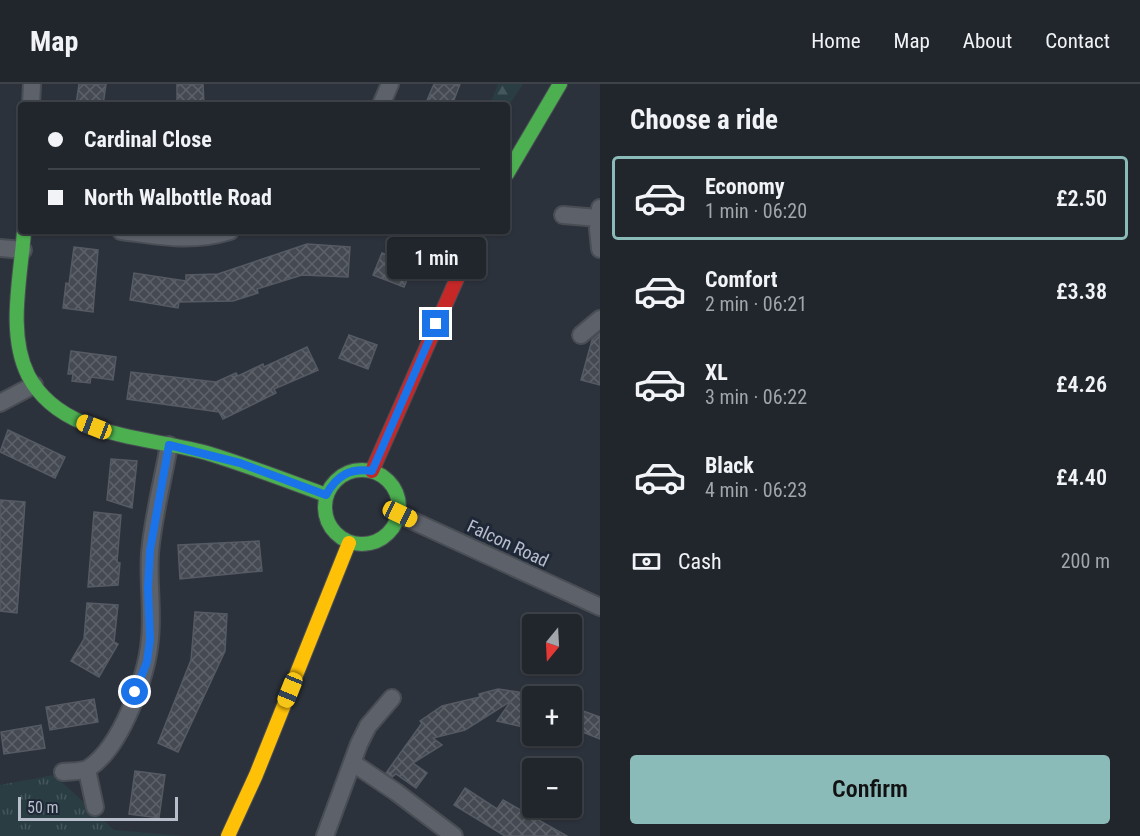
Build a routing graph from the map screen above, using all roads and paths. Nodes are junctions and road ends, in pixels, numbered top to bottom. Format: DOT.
graph roads {
  1 [pos="32,84"];
  2 [pos="390,84"];
  3 [pos="560,84"];
  4 [pos="31,102"];
  5 [pos="382,102"];
  6 [pos="510,169"];
  7 [pos="599,213"];
  8 [pos="562,215"];
  9 [pos="24,234"];
  10 [pos="144,234"];
  11 [pos="220,234"];
  12 [pos="477,234"];
  13 [pos="0,248"];
  14 [pos="600,249"];
  15 [pos="23,250"];
  16 [pos="600,319"];
  17 [pos="580,335"];
  18 [pos="34,386"];
  19 [pos="0,403"];
  20 [pos="169,445"];
  21 [pos="372,471"];
  22 [pos="326,495"];
  23 [pos="400,514"];
  24 [pos="349,543"];
  25 [pos="600,607"];
  26 [pos="392,698"];
  27 [pos="353,763"];
  28 [pos="87,770"];
  29 [pos="63,772"];
  30 [pos="95,807"];
  31 [pos="228,836"];
  32 [pos="325,836"];
  33 [pos="454,836"];
  1 -- 4 [label="street"];
  2 -- 5 [label="street"];
  3 -- 6 [label="street"];
  7 -- 8 [label="street"];
  7 -- 14 [label="street"];
  9 -- 15 [label="street"];
  10 -- 11 [label="street"];
  12 -- 21 [label="street"];
  13 -- 15 [label="street"];
  15 -- 18 [label="street"];
  16 -- 17 [label="street"];
  18 -- 19 [label="street"];
  18 -- 20 [label="street"];
  20 -- 22 [label="street"];
  20 -- 28 [label="street"];
  21 -- 22 [label="street"];
  21 -- 23 [label="street"];
  22 -- 24 [label="street"];
  23 -- 24 [label="street"];
  23 -- 25 [label="street, Falcon Road"];
  24 -- 31 [label="street"];
  26 -- 27 [label="street"];
  27 -- 32 [label="street"];
  27 -- 33 [label="street"];
  28 -- 29 [label="street"];
  28 -- 30 [label="street"];
}
